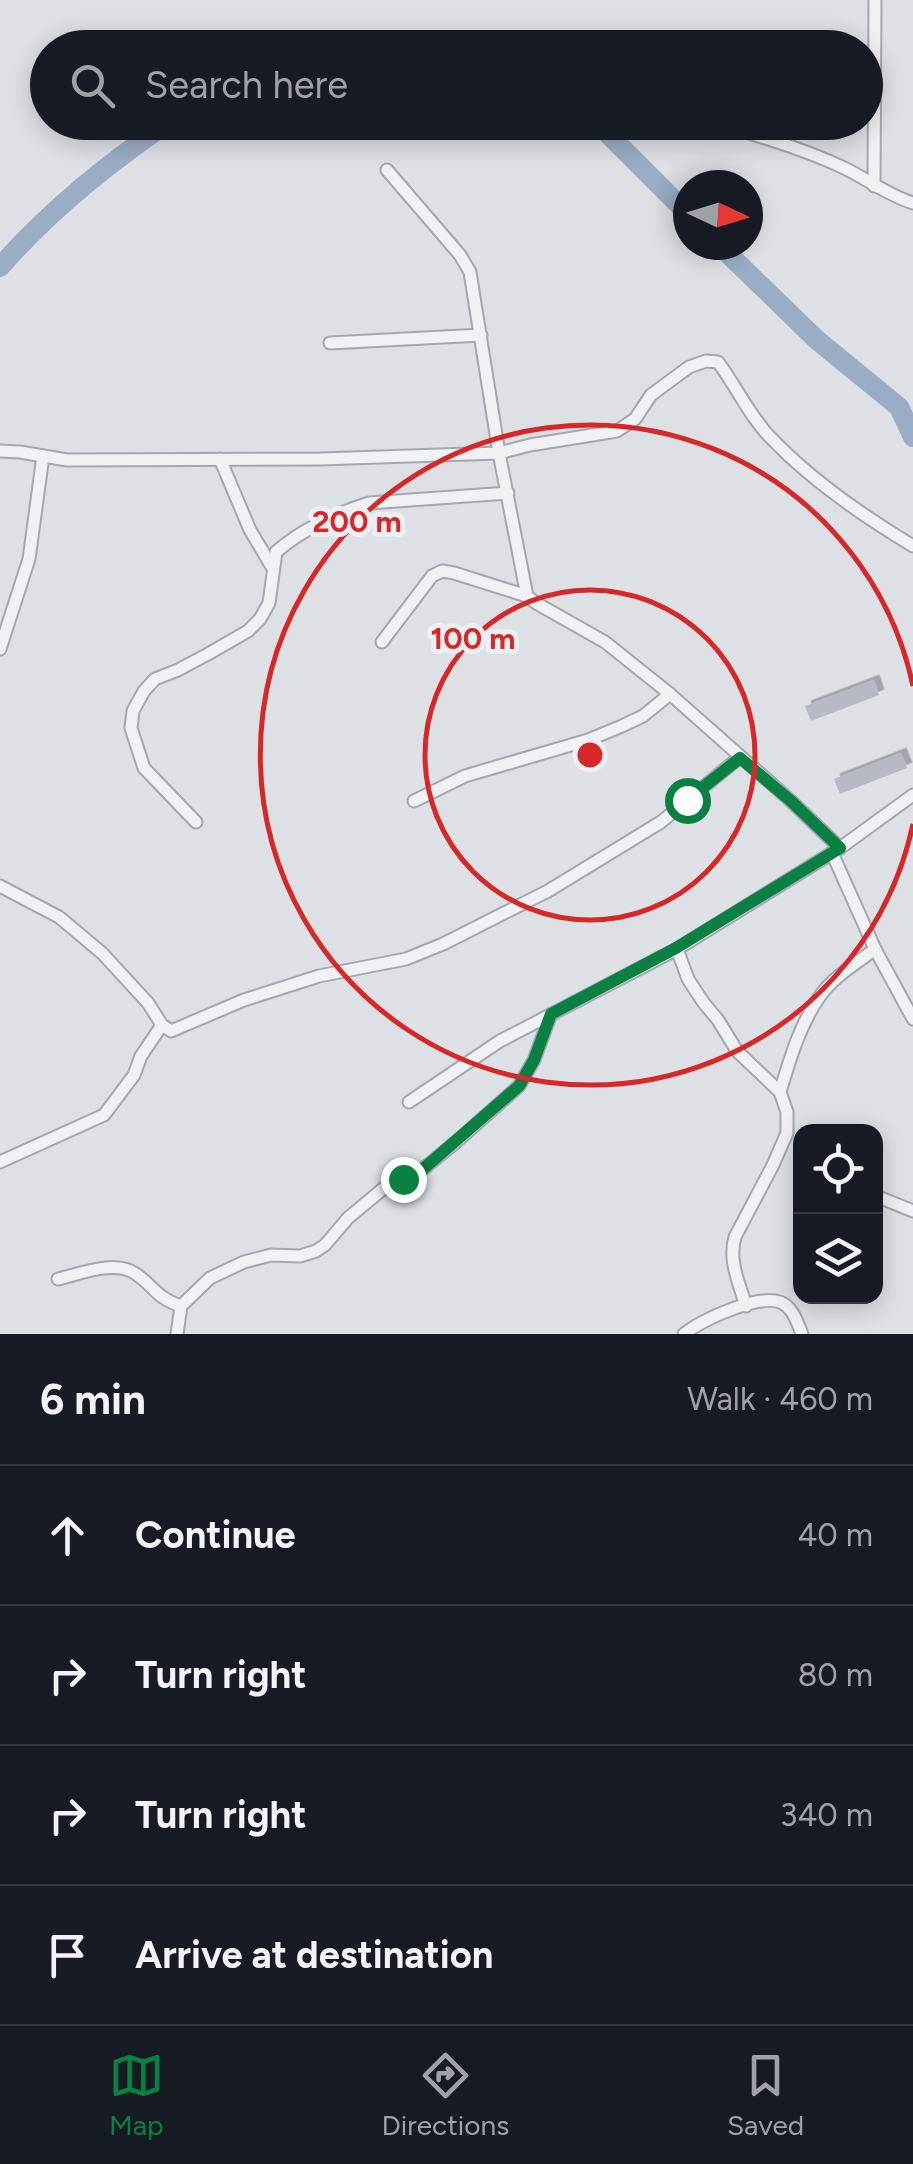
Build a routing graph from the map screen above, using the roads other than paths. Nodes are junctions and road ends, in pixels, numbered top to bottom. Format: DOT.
graph roads {
  1 [pos="874,0"];
  2 [pos="874,30"];
  3 [pos="771,140"];
  4 [pos="874,140"];
  5 [pos="387,170"];
  6 [pos="874,186"];
  7 [pos="913,203"];
  8 [pos="481,336"];
  9 [pos="330,344"];
  10 [pos="0,451"];
  11 [pos="499,453"];
  12 [pos="43,456"];
  13 [pos="220,459"];
  14 [pos="508,493"];
  15 [pos="913,546"];
  16 [pos="272,568"];
  17 [pos="527,596"];
  18 [pos="382,642"];
  19 [pos="0,649"];
  20 [pos="670,694"];
  21 [pos="740,758"];
  22 [pos="913,795"];
  23 [pos="414,800"];
  24 [pos="196,822"];
  25 [pos="836,850"];
  26 [pos="0,886"];
  27 [pos="676,948"];
  28 [pos="875,949"];
  29 [pos="551,1014"];
  30 [pos="913,1019"];
  31 [pos="162,1025"];
  32 [pos="780,1092"];
  33 [pos="409,1102"];
  34 [pos="787,1133"];
  35 [pos="793,1136"];
  36 [pos="0,1162"];
  37 [pos="883,1199"];
  38 [pos="913,1211"];
  39 [pos="58,1279"];
  40 [pos="182,1306"];
  41 [pos="746,1306"];
  42 [pos="177,1334"];
  43 [pos="684,1334"];
  44 [pos="802,1334"];
  1 -- 2 [label="street"];
  3 -- 6 [label="street"];
  4 -- 6 [label="street"];
  5 -- 8 [label="street"];
  6 -- 7 [label="street"];
  8 -- 9 [label="street"];
  8 -- 11 [label="street"];
  10 -- 12 [label="street"];
  11 -- 13 [label="street"];
  11 -- 14 [label="street"];
  11 -- 15 [label="street"];
  12 -- 13 [label="street"];
  12 -- 19 [label="street"];
  13 -- 16 [label="street"];
  14 -- 16 [label="street"];
  14 -- 17 [label="street"];
  16 -- 24 [label="street"];
  17 -- 18 [label="street"];
  17 -- 20 [label="street"];
  20 -- 21 [label="street"];
  20 -- 23 [label="street"];
  21 -- 25 [label="street"];
  21 -- 31 [label="street"];
  22 -- 25 [label="street"];
  25 -- 27 [label="street"];
  25 -- 28 [label="street"];
  26 -- 31 [label="street"];
  27 -- 29 [label="street"];
  27 -- 32 [label="street"];
  28 -- 30 [label="street"];
  28 -- 32 [label="street"];
  29 -- 33 [label="street"];
  29 -- 40 [label="street"];
  31 -- 36 [label="street"];
  32 -- 34 [label="street"];
  34 -- 35 [label="street"];
  34 -- 41 [label="street"];
  37 -- 38 [label="street"];
  39 -- 40 [label="street"];
  40 -- 42 [label="street"];
  41 -- 43 [label="street"];
  41 -- 44 [label="street"];
}
